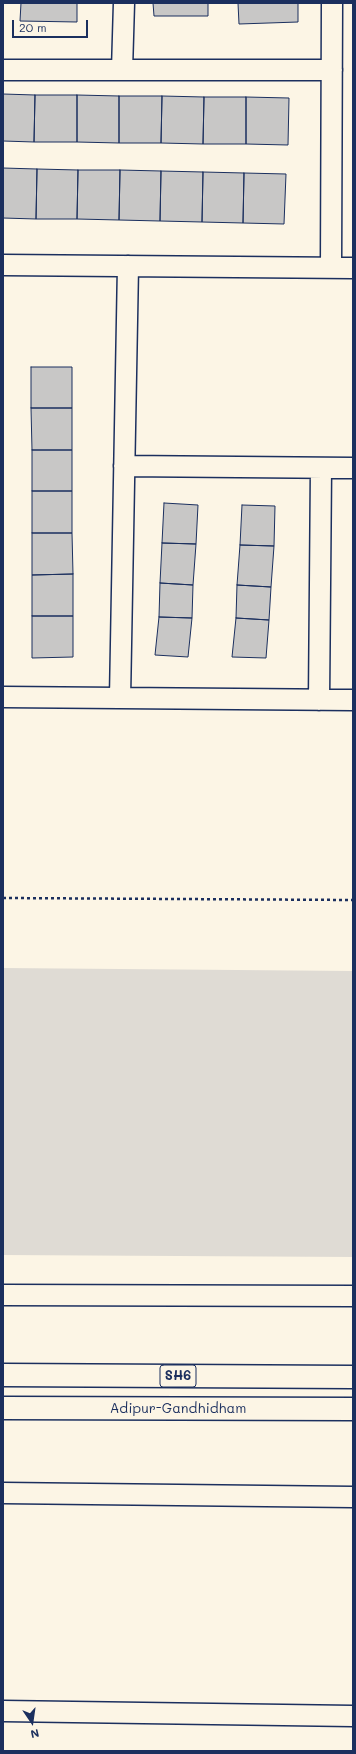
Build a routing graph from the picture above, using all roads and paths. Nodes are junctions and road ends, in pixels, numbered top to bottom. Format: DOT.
graph roads {
  1 [pos="124,3"];
  2 [pos="332,3"];
  3 [pos="3,70"];
  4 [pos="122,70"];
  5 [pos="332,70"];
  6 [pos="3,265"];
  7 [pos="128,266"];
  8 [pos="331,268"];
  9 [pos="353,268"];
  10 [pos="124,466"];
  11 [pos="321,468"];
  12 [pos="353,468"];
  13 [pos="3,697"];
  14 [pos="120,698"];
  15 [pos="318,700"];
  16 [pos="353,700"];
  17 [pos="3,898"];
  18 [pos="353,900"];
  19 [pos="3,1295"];
  20 [pos="353,1296"];
  21 [pos="3,1375"];
  22 [pos="353,1377"];
  23 [pos="3,1408"];
  24 [pos="353,1409"];
  25 [pos="3,1493"];
  26 [pos="353,1497"];
  27 [pos="3,1711"];
  28 [pos="353,1716"];
  1 -- 4 [label="street"];
  2 -- 5 [label="street"];
  3 -- 4 [label="street"];
  4 -- 5 [label="street"];
  5 -- 8 [label="street"];
  6 -- 7 [label="street"];
  7 -- 8 [label="street"];
  7 -- 10 [label="street"];
  8 -- 9 [label="street"];
  10 -- 11 [label="street"];
  10 -- 14 [label="street"];
  11 -- 12 [label="street"];
  11 -- 15 [label="street"];
  13 -- 14 [label="street"];
  14 -- 15 [label="street"];
  15 -- 16 [label="street"];
  17 -- 18 [label="path"];
  19 -- 20 [label="street"];
  21 -- 22 [label="main road, SH6"];
  23 -- 24 [label="main road, Adipur-Gandhidham"];
  25 -- 26 [label="street"];
  27 -- 28 [label="street"];
}
